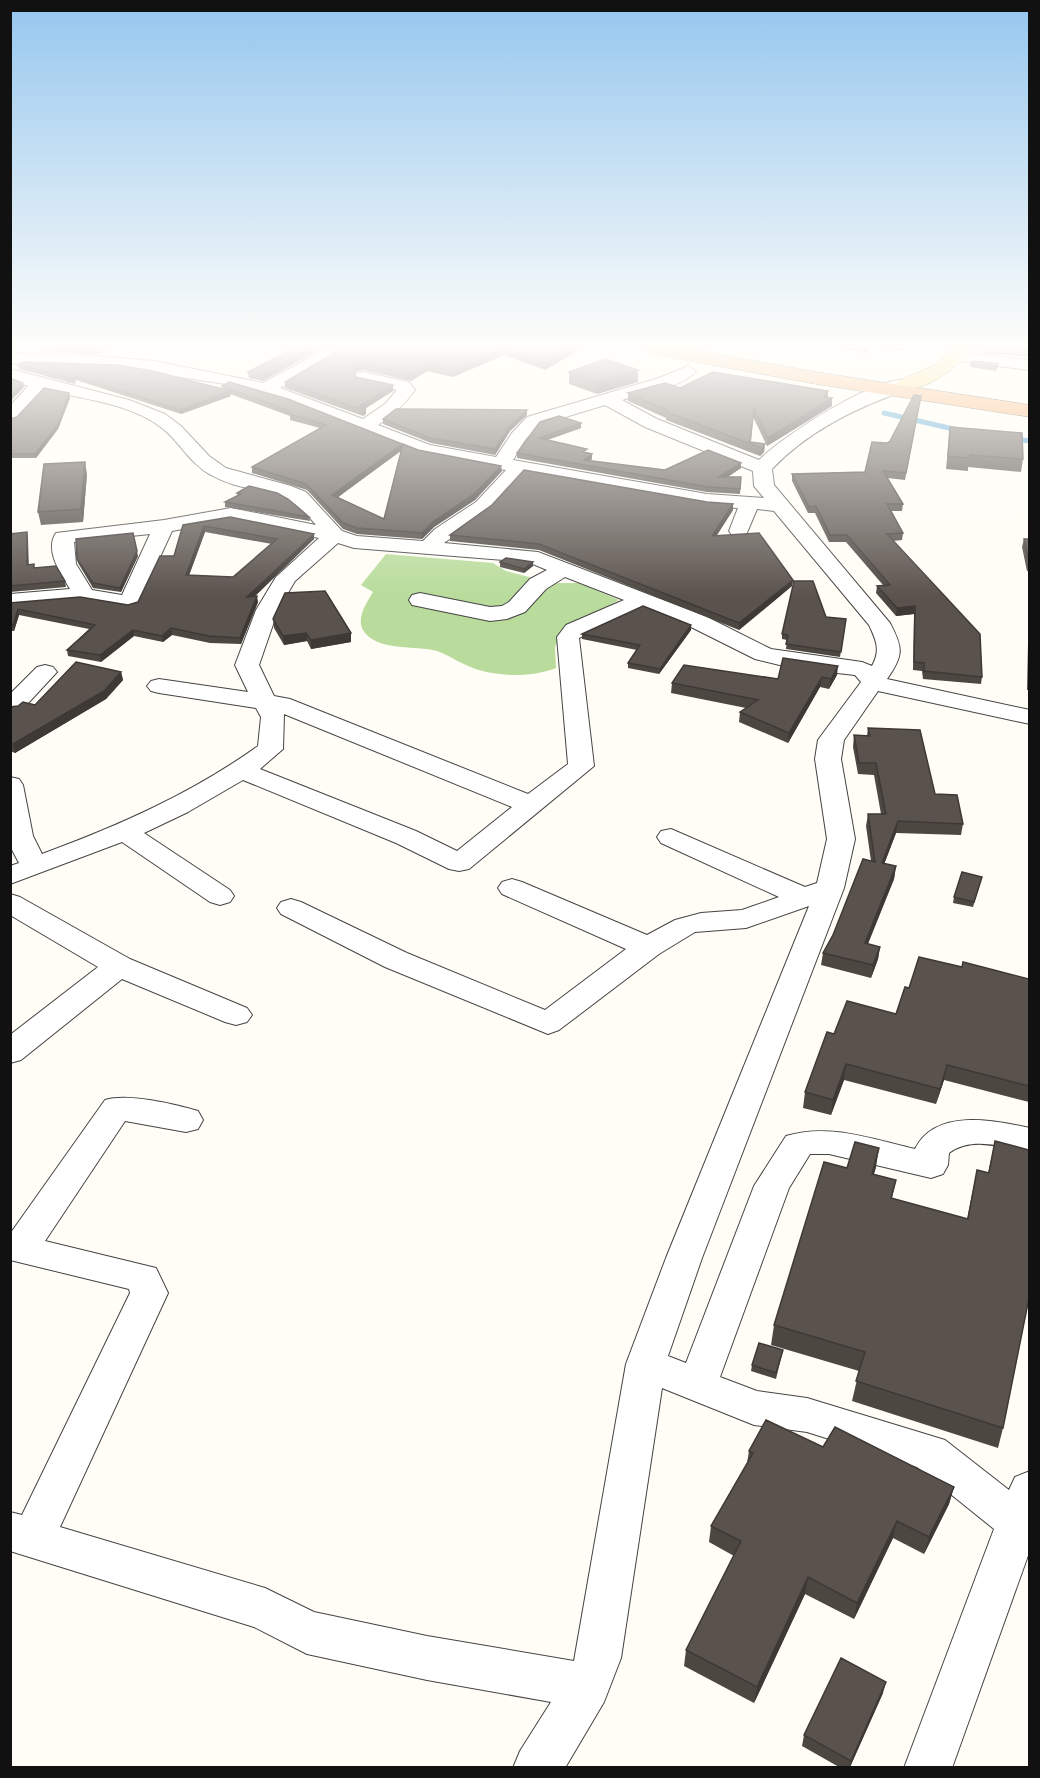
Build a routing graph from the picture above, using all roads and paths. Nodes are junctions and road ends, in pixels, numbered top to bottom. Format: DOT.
graph roads {
  1 [pos="177,431"];
  2 [pos="375,431"];
  3 [pos="524,431"];
  4 [pos="671,431"];
  5 [pos="808,431"];
  6 [pos="511,465"];
  7 [pos="762,468"];
  8 [pos="579,477"];
  9 [pos="562,495"];
  10 [pos="707,500"];
  11 [pos="749,505"];
  12 [pos="780,505"];
  13 [pos="685,516"];
  14 [pos="164,526"];
  15 [pos="739,531"];
  16 [pos="334,535"];
  17 [pos="428,549"];
  18 [pos="563,568"];
  19 [pos="84,594"];
  20 [pos="420,600"];
  21 [pos="642,600"];
  22 [pos="10,601"];
  23 [pos="45,672"];
  24 [pos="874,683"];
  25 [pos="159,686"];
  26 [pos="265,702"];
  27 [pos="10,708"];
  28 [pos="1029,717"];
  29 [pos="243,771"];
  30 [pos="10,785"];
  31 [pos="531,805"];
  32 [pos="122,831"];
  33 [pos="671,837"];
  34 [pos="23,871"];
  35 [pos="512,888"];
  36 [pos="817,892"];
  37 [pos="220,896"];
  38 [pos="10,903"];
  39 [pos="291,908"];
  40 [pos="648,947"];
  41 [pos="118,966"];
  42 [pos="236,1015"];
  43 [pos="12,1049"];
  44 [pos="186,1120"];
  45 [pos="1029,1140"];
  46 [pos="646,1364"];
  47 [pos="697,1384"];
  48 [pos="1026,1519"];
  49 [pos="22,1535"];
  50 [pos="588,1686"];
  51 [pos="537,1767"];
  52 [pos="928,1767"];
  1 -- 16 [label="street"];
  2 -- 6 [label="street"];
  3 -- 6 [label="street"];
  4 -- 7 [label="street"];
  5 -- 7 [label="street"];
  6 -- 8 [label="street"];
  6 -- 17 [label="street"];
  7 -- 12 [label="street"];
  8 -- 9 [label="street"];
  8 -- 10 [label="street"];
  10 -- 11 [label="street"];
  10 -- 13 [label="street"];
  11 -- 12 [label="street"];
  11 -- 15 [label="street"];
  12 -- 24 [label="street"];
  14 -- 16 [label="street"];
  14 -- 19 [label="street"];
  14 -- 19 [label="street"];
  16 -- 17 [label="street"];
  16 -- 26 [label="street"];
  17 -- 18 [label="street"];
  18 -- 20 [label="street"];
  18 -- 21 [label="street"];
  19 -- 22 [label="street"];
  21 -- 24 [label="street"];
  21 -- 31 [label="street"];
  23 -- 27 [label="street"];
  24 -- 28 [label="street"];
  24 -- 36 [label="street"];
  25 -- 26 [label="street"];
  26 -- 29 [label="street"];
  26 -- 31 [label="street"];
  29 -- 31 [label="street"];
  29 -- 32 [label="street"];
  30 -- 34 [label="street"];
  32 -- 34 [label="street"];
  32 -- 37 [label="street"];
  33 -- 36 [label="street"];
  35 -- 40 [label="street"];
  36 -- 40 [label="street"];
  36 -- 46 [label="street"];
  38 -- 41 [label="street"];
  39 -- 40 [label="street"];
  41 -- 42 [label="street"];
  41 -- 43 [label="street"];
  44 -- 49 [label="street"];
  45 -- 47 [label="street"];
  46 -- 47 [label="street"];
  46 -- 50 [label="street"];
  47 -- 48 [label="street"];
  48 -- 52 [label="street"];
  49 -- 50 [label="street"];
  50 -- 51 [label="street"];
}
